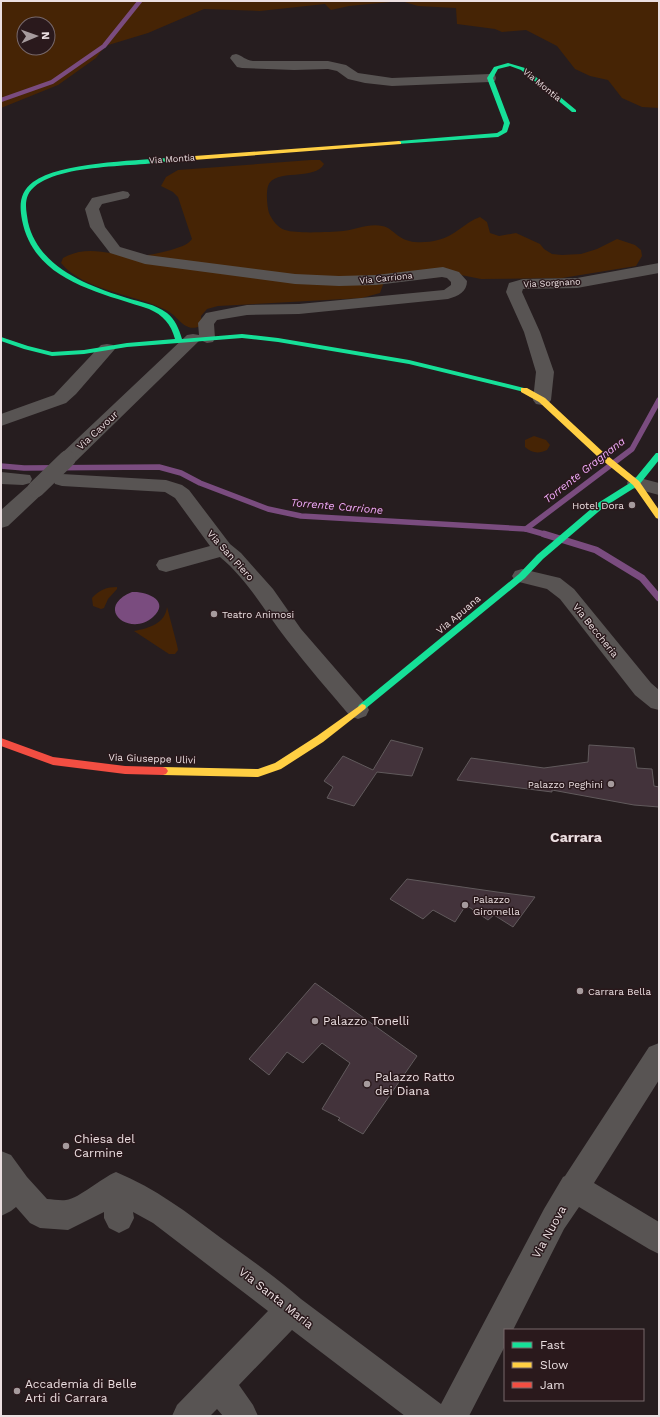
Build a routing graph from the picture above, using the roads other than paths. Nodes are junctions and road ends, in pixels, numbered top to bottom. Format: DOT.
graph roads {
  1 [pos="236,58"];
  2 [pos="490,78"];
  3 [pos="574,111"];
  4 [pos="123,195"];
  5 [pos="659,268"];
  6 [pos="1,339"];
  7 [pos="193,340"];
  8 [pos="107,349"];
  9 [pos="542,400"];
  10 [pos="1,420"];
  11 [pos="659,456"];
  12 [pos="1,478"];
  13 [pos="630,478"];
  14 [pos="62,480"];
  15 [pos="29,484"];
  16 [pos="659,489"];
  17 [pos="659,516"];
  18 [pos="1,521"];
  19 [pos="223,549"];
  20 [pos="166,565"];
  21 [pos="522,576"];
  22 [pos="659,702"];
  23 [pos="358,710"];
  24 [pos="1,742"];
  25 [pos="258,774"];
  26 [pos="659,1056"];
  27 [pos="6,1184"];
  28 [pos="116,1186"];
  29 [pos="574,1187"];
  30 [pos="119,1218"];
  31 [pos="659,1239"];
  32 [pos="290,1310"];
  33 [pos="219,1384"];
  34 [pos="188,1416"];
  35 [pos="242,1416"];
  36 [pos="431,1416"];
  37 [pos="452,1416"];
  1 -- 2 [label="street"];
  2 -- 3 [label="street, Via Montia"];
  2 -- 7 [label="street, Via Montia"];
  4 -- 7 [label="street, Via Carriona"];
  5 -- 9 [label="street, Via Sorgnano"];
  6 -- 8 [label="street"];
  7 -- 8 [label="street"];
  7 -- 9 [label="street"];
  7 -- 15 [label="street, Via Cavour, bridge"];
  8 -- 10 [label="street"];
  9 -- 13 [label="street"];
  11 -- 13 [label="street, Via Apuana"];
  12 -- 15 [label="street"];
  13 -- 16 [label="street"];
  13 -- 17 [label="street"];
  13 -- 21 [label="street, Via Apuana"];
  14 -- 19 [label="street, Via San Piero"];
  15 -- 18 [label="street, Via Cavour"];
  19 -- 20 [label="street"];
  19 -- 23 [label="street, Via San Piero"];
  21 -- 22 [label="street, Via Beccheria"];
  21 -- 23 [label="street, Via Apuana"];
  23 -- 25 [label="street, Via Apuana"];
  24 -- 25 [label="street, Via Giuseppe Ulivi"];
  26 -- 29 [label="street, Via Nuova"];
  27 -- 28 [label="street"];
  28 -- 30 [label="street"];
  28 -- 32 [label="street, Via Santa Maria"];
  29 -- 31 [label="street"];
  29 -- 37 [label="street, Via Nuova"];
  32 -- 33 [label="street"];
  32 -- 36 [label="street, Via Santa Maria"];
  33 -- 34 [label="street"];
  33 -- 35 [label="street"];
}
